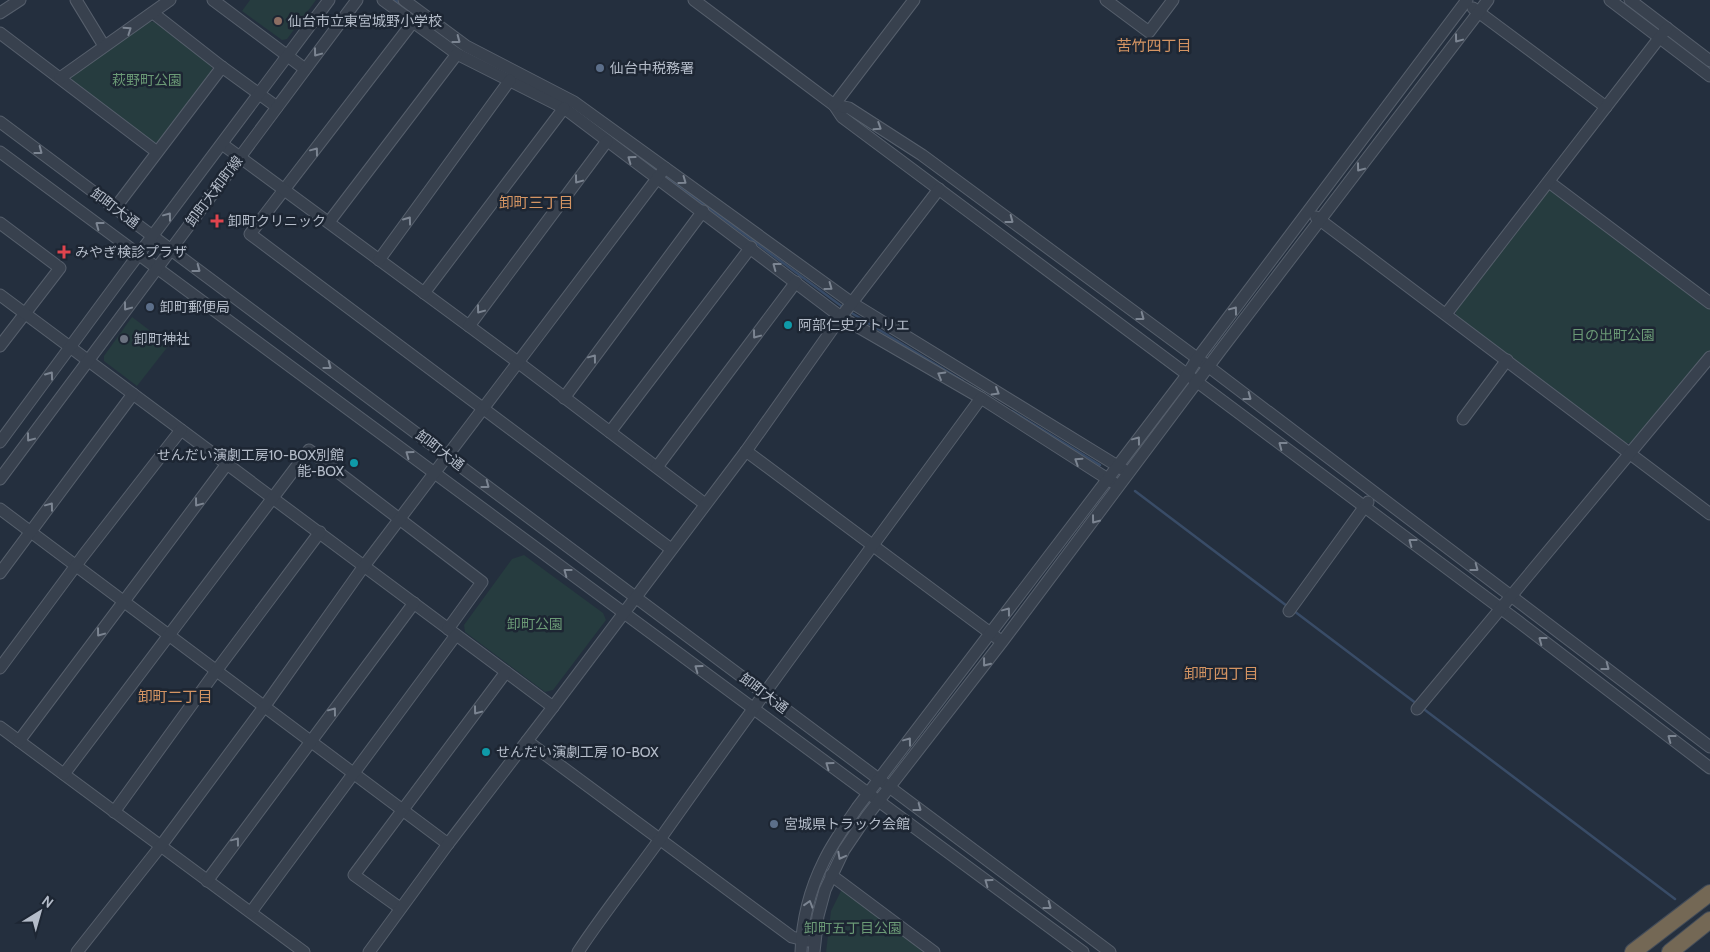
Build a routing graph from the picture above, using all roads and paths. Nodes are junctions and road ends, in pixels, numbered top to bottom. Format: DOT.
graph roads {
  1 [pos="20,0"];
  2 [pos="76,0"];
  3 [pos="170,0"];
  4 [pos="213,0"];
  5 [pos="329,0"];
  6 [pos="357,0"];
  7 [pos="383,0"];
  8 [pos="404,0"];
  9 [pos="694,0"];
  10 [pos="914,0"];
  11 [pos="1106,0"];
  12 [pos="1173,0"];
  13 [pos="1610,0"];
  14 [pos="1630,0"];
  15 [pos="1466,1"];
  16 [pos="1483,4"];
  17 [pos="0,13"];
  18 [pos="153,13"];
  19 [pos="413,22"];
  20 [pos="0,33"];
  21 [pos="1663,33"];
  22 [pos="104,46"];
  23 [pos="457,54"];
  24 [pos="288,56"];
  25 [pos="1710,61"];
  26 [pos="222,68"];
  27 [pos="305,69"];
  28 [pos="1710,76"];
  29 [pos="60,78"];
  30 [pos="510,80"];
  31 [pos="260,94"];
  32 [pos="834,105"];
  33 [pos="277,107"];
  34 [pos="1606,107"];
  35 [pos="564,108"];
  36 [pos="0,122"];
  37 [pos="607,142"];
  38 [pos="222,144"];
  39 [pos="0,152"];
  40 [pos="157,152"];
  41 [pos="240,157"];
  42 [pos="665,168"];
  43 [pos="657,178"];
  44 [pos="1549,182"];
  45 [pos="939,189"];
  46 [pos="285,190"];
  47 [pos="115,208"];
  48 [pos="703,211"];
  49 [pos="1308,211"];
  50 [pos="1321,221"];
  51 [pos="329,222"];
  52 [pos="0,223"];
  53 [pos="153,236"];
  54 [pos="751,247"];
  55 [pos="170,249"];
  56 [pos="138,254"];
  57 [pos="380,260"];
  58 [pos="156,268"];
  59 [pos="796,282"];
  60 [pos="424,293"];
  61 [pos="0,295"];
  62 [pos="1710,303"];
  63 [pos="847,309"];
  64 [pos="24,314"];
  65 [pos="1446,314"];
  66 [pos="468,326"];
  67 [pos="0,346"];
  68 [pos="70,347"];
  69 [pos="1710,357"];
  70 [pos="1197,359"];
  71 [pos="88,360"];
  72 [pos="1507,360"];
  73 [pos="517,362"];
  74 [pos="1209,367"];
  75 [pos="1187,375"];
  76 [pos="1198,383"];
  77 [pos="133,394"];
  78 [pos="564,398"];
  79 [pos="981,398"];
  80 [pos="482,408"];
  81 [pos="1463,419"];
  82 [pos="181,430"];
  83 [pos="610,432"];
  84 [pos="0,442"];
  85 [pos="746,451"];
  86 [pos="1630,454"];
  87 [pos="447,455"];
  88 [pos="227,464"];
  89 [pos="1118,466"];
  90 [pos="657,467"];
  91 [pos="434,472"];
  92 [pos="1129,474"];
  93 [pos="0,479"];
  94 [pos="1108,479"];
  95 [pos="1120,487"];
  96 [pos="1376,493"];
  97 [pos="273,498"];
  98 [pos="705,504"];
  99 [pos="1365,507"];
  100 [pos="0,510"];
  101 [pos="1710,514"];
  102 [pos="399,519"];
  103 [pos="30,532"];
  104 [pos="320,532"];
  105 [pos="873,545"];
  106 [pos="671,549"];
  107 [pos="76,566"];
  108 [pos="364,566"];
  109 [pos="0,573"];
  110 [pos="1511,595"];
  111 [pos="635,597"];
  112 [pos="123,602"];
  113 [pos="414,604"];
  114 [pos="1291,608"];
  115 [pos="1501,609"];
  116 [pos="623,613"];
  117 [pos="452,632"];
  118 [pos="990,633"];
  119 [pos="168,635"];
  120 [pos="1002,642"];
  121 [pos="0,668"];
  122 [pos="216,671"];
  123 [pos="506,672"];
  124 [pos="763,693"];
  125 [pos="264,706"];
  126 [pos="1419,706"];
  127 [pos="553,707"];
  128 [pos="752,708"];
  129 [pos="0,727"];
  130 [pos="19,741"];
  131 [pos="310,741"];
  132 [pos="527,742"];
  133 [pos="1710,747"];
  134 [pos="1710,768"];
  135 [pos="64,774"];
  136 [pos="354,774"];
  137 [pos="879,779"];
  138 [pos="889,787"];
  139 [pos="868,794"];
  140 [pos="878,802"];
  141 [pos="403,810"];
  142 [pos="114,812"];
  143 [pos="659,840"];
  144 [pos="448,844"];
  145 [pos="160,847"];
  146 [pos="831,875"];
  147 [pos="207,880"];
  148 [pos="1710,892"];
  149 [pos="400,908"];
  150 [pos="251,912"];
  151 [pos="1710,920"];
  152 [pos="1710,930"];
  153 [pos="1689,945"];
  154 [pos="801,946"];
  155 [pos="814,947"];
  156 [pos="77,952"];
  157 [pos="304,952"];
  158 [pos="369,952"];
  159 [pos="578,952"];
  160 [pos="934,952"];
  161 [pos="1083,952"];
  162 [pos="1110,952"];
  163 [pos="1633,952"];
  164 [pos="1670,952"];
  1 -- 17 [label="street"];
  2 -- 22 [label="street"];
  3 -- 18 [label="street"];
  4 -- 24 [label="street"];
  5 -- 24 [label="street, 卸町大和町線"];
  6 -- 27 [label="street, 卸町大和町線, one-way"];
  7 -- 19 [label="street"];
  8 -- 42 [label="street, one-way"];
  9 -- 32 [label="street"];
  10 -- 32 [label="street"];
  11 -- 12 [label="street"];
  13 -- 21 [label="street"];
  14 -- 21 [label="street"];
  15 -- 16 [label="street"];
  15 -- 49 [label="street"];
  16 -- 34 [label="street"];
  16 -- 50 [label="street, one-way"];
  22 -- 18 [label="street, one-way"];
  18 -- 26 [label="street"];
  19 -- 23 [label="street"];
  46 -- 19 [label="street, one-way"];
  20 -- 29 [label="street"];
  21 -- 25 [label="street"];
  21 -- 28 [label="street"];
  21 -- 34 [label="street"];
  22 -- 29 [label="street"];
  23 -- 30 [label="street"];
  23 -- 51 [label="street"];
  24 -- 27 [label="street"];
  24 -- 31 [label="street, 卸町大和町線"];
  26 -- 31 [label="street"];
  26 -- 40 [label="street"];
  27 -- 33 [label="street, 卸町大和町線"];
  29 -- 40 [label="street"];
  30 -- 35 [label="street"];
  57 -- 30 [label="street, one-way"];
  31 -- 33 [label="street"];
  31 -- 38 [label="street, 卸町大和町線"];
  32 -- 45 [label="street"];
  32 -- 70 [label="street, one-way"];
  33 -- 41 [label="street, 卸町大和町線"];
  34 -- 44 [label="street"];
  35 -- 37 [label="street"];
  35 -- 60 [label="street"];
  36 -- 47 [label="street, 卸町大通, one-way"];
  43 -- 37 [label="street, one-way"];
  37 -- 66 [label="street, one-way"];
  38 -- 41 [label="street"];
  53 -- 38 [label="street, 卸町大和町線, one-way"];
  56 -- 39 [label="street, one-way"];
  40 -- 47 [label="street"];
  41 -- 46 [label="street"];
  41 -- 55 [label="street, 卸町大和町線"];
  42 -- 43 [label="street"];
  42 -- 63 [label="street, one-way"];
  43 -- 48 [label="street"];
  43 -- 73 [label="street"];
  44 -- 62 [label="street"];
  44 -- 65 [label="street"];
  45 -- 63 [label="street"];
  45 -- 75 [label="street"];
  46 -- 51 [label="street"];
  46 -- 80 [label="street"];
  47 -- 53 [label="street, 卸町大通"];
  48 -- 54 [label="street"];
  78 -- 48 [label="street, one-way"];
  49 -- 50 [label="street"];
  70 -- 49 [label="street, one-way"];
  50 -- 65 [label="street"];
  50 -- 74 [label="street"];
  51 -- 57 [label="street"];
  52 -- 64 [label="street"];
  53 -- 55 [label="street, 卸町大通"];
  53 -- 56 [label="street, 卸町大和町線"];
  59 -- 54 [label="street, one-way"];
  54 -- 83 [label="street"];
  55 -- 58 [label="street, 卸町大和町線"];
  55 -- 87 [label="street, 卸町大通, one-way"];
  56 -- 58 [label="street"];
  56 -- 68 [label="street, 卸町大和町線"];
  57 -- 60 [label="street"];
  58 -- 71 [label="street, 卸町大和町線, one-way"];
  91 -- 58 [label="street, one-way"];
  59 -- 63 [label="street"];
  59 -- 90 [label="street, one-way"];
  60 -- 66 [label="street"];
  61 -- 64 [label="street"];
  79 -- 63 [label="street, one-way"];
  63 -- 85 [label="street"];
  63 -- 89 [label="street, one-way"];
  64 -- 67 [label="street"];
  64 -- 68 [label="street"];
  65 -- 72 [label="street"];
  66 -- 73 [label="street"];
  68 -- 71 [label="street"];
  84 -- 68 [label="street, 卸町大和町線, one-way"];
  69 -- 86 [label="street"];
  70 -- 74 [label="street"];
  70 -- 75 [label="street"];
  71 -- 77 [label="street"];
  71 -- 93 [label="street, 卸町大和町線, one-way"];
  72 -- 81 [label="street"];
  72 -- 86 [label="street"];
  73 -- 78 [label="street"];
  73 -- 80 [label="street"];
  74 -- 76 [label="street"];
  74 -- 96 [label="street, one-way"];
  75 -- 76 [label="street"];
  89 -- 75 [label="street, one-way"];
  76 -- 92 [label="street"];
  99 -- 76 [label="street, one-way"];
  77 -- 82 [label="street"];
  103 -- 77 [label="street, one-way"];
  78 -- 83 [label="street"];
  94 -- 79 [label="street, one-way"];
  79 -- 105 [label="street"];
  80 -- 87 [label="street"];
  80 -- 106 [label="street"];
  82 -- 88 [label="street"];
  82 -- 107 [label="street"];
  83 -- 90 [label="street"];
  85 -- 98 [label="street"];
  85 -- 105 [label="street"];
  86 -- 101 [label="street"];
  86 -- 110 [label="street"];
  87 -- 91 [label="street"];
  87 -- 111 [label="street, 卸町大通, one-way"];
  88 -- 97 [label="street"];
  88 -- 112 [label="street, one-way"];
  89 -- 92 [label="street"];
  89 -- 94 [label="street"];
  90 -- 98 [label="street"];
  91 -- 102 [label="street"];
  116 -- 91 [label="street, one-way"];
  92 -- 95 [label="street"];
  94 -- 95 [label="street"];
  118 -- 94 [label="street, one-way"];
  95 -- 120 [label="street, one-way"];
  96 -- 99 [label="street"];
  96 -- 110 [label="street, one-way"];
  97 -- 102 [label="street"];
  97 -- 104 [label="street"];
  97 -- 119 [label="street"];
  98 -- 106 [label="street"];
  99 -- 114 [label="street"];
  115 -- 99 [label="street, one-way"];
  100 -- 103 [label="street"];
  102 -- 108 [label="street"];
  102 -- 117 [label="street"];
  103 -- 107 [label="street"];
  103 -- 109 [label="street"];
  104 -- 108 [label="street"];
  104 -- 122 [label="street"];
  105 -- 118 [label="street"];
  105 -- 124 [label="street"];
  106 -- 111 [label="street"];
  107 -- 112 [label="street"];
  107 -- 121 [label="street"];
  108 -- 113 [label="street"];
  108 -- 125 [label="street"];
  110 -- 115 [label="street"];
  110 -- 133 [label="street, one-way"];
  111 -- 116 [label="street"];
  111 -- 124 [label="street, 卸町大通"];
  112 -- 119 [label="street"];
  112 -- 130 [label="street, one-way"];
  113 -- 117 [label="street"];
  131 -- 113 [label="street, one-way"];
  115 -- 126 [label="street"];
  134 -- 115 [label="street, one-way"];
  116 -- 127 [label="street"];
  128 -- 116 [label="street, one-way"];
  117 -- 123 [label="street"];
  117 -- 136 [label="street"];
  118 -- 120 [label="street"];
  137 -- 118 [label="street, one-way"];
  119 -- 122 [label="street"];
  119 -- 135 [label="street"];
  120 -- 138 [label="street, one-way"];
  122 -- 125 [label="street"];
  122 -- 142 [label="street"];
  123 -- 127 [label="street"];
  123 -- 141 [label="street, one-way"];
  124 -- 128 [label="street"];
  124 -- 137 [label="street, 卸町大通"];
  125 -- 131 [label="street"];
  125 -- 145 [label="street"];
  127 -- 132 [label="street"];
  139 -- 128 [label="street, one-way"];
  128 -- 143 [label="street"];
  129 -- 130 [label="street"];
  130 -- 135 [label="street"];
  131 -- 136 [label="street"];
  147 -- 131 [label="street, one-way"];
  132 -- 143 [label="street"];
  132 -- 144 [label="street"];
  135 -- 142 [label="street"];
  136 -- 141 [label="street"];
  136 -- 150 [label="street"];
  137 -- 138 [label="street, 卸町大通"];
  137 -- 139 [label="street"];
  138 -- 140 [label="street"];
  138 -- 162 [label="street, 卸町大通, one-way"];
  139 -- 140 [label="street"];
  154 -- 139 [label="street, one-way"];
  140 -- 146 [label="street, one-way"];
  161 -- 140 [label="street, one-way"];
  141 -- 144 [label="street"];
  141 -- 149 [label="street"];
  142 -- 145 [label="street"];
  143 -- 154 [label="street"];
  143 -- 159 [label="street"];
  144 -- 149 [label="street"];
  145 -- 147 [label="street"];
  145 -- 156 [label="street"];
  146 -- 155 [label="street"];
  146 -- 160 [label="street"];
  147 -- 150 [label="street"];
  148 -- 163 [label="highway"];
  149 -- 158 [label="street"];
  150 -- 157 [label="street"];
  151 -- 153 [label="highway"];
  152 -- 153 [label="highway"];
  153 -- 164 [label="highway"];
  154 -- 155 [label="street"];
}
